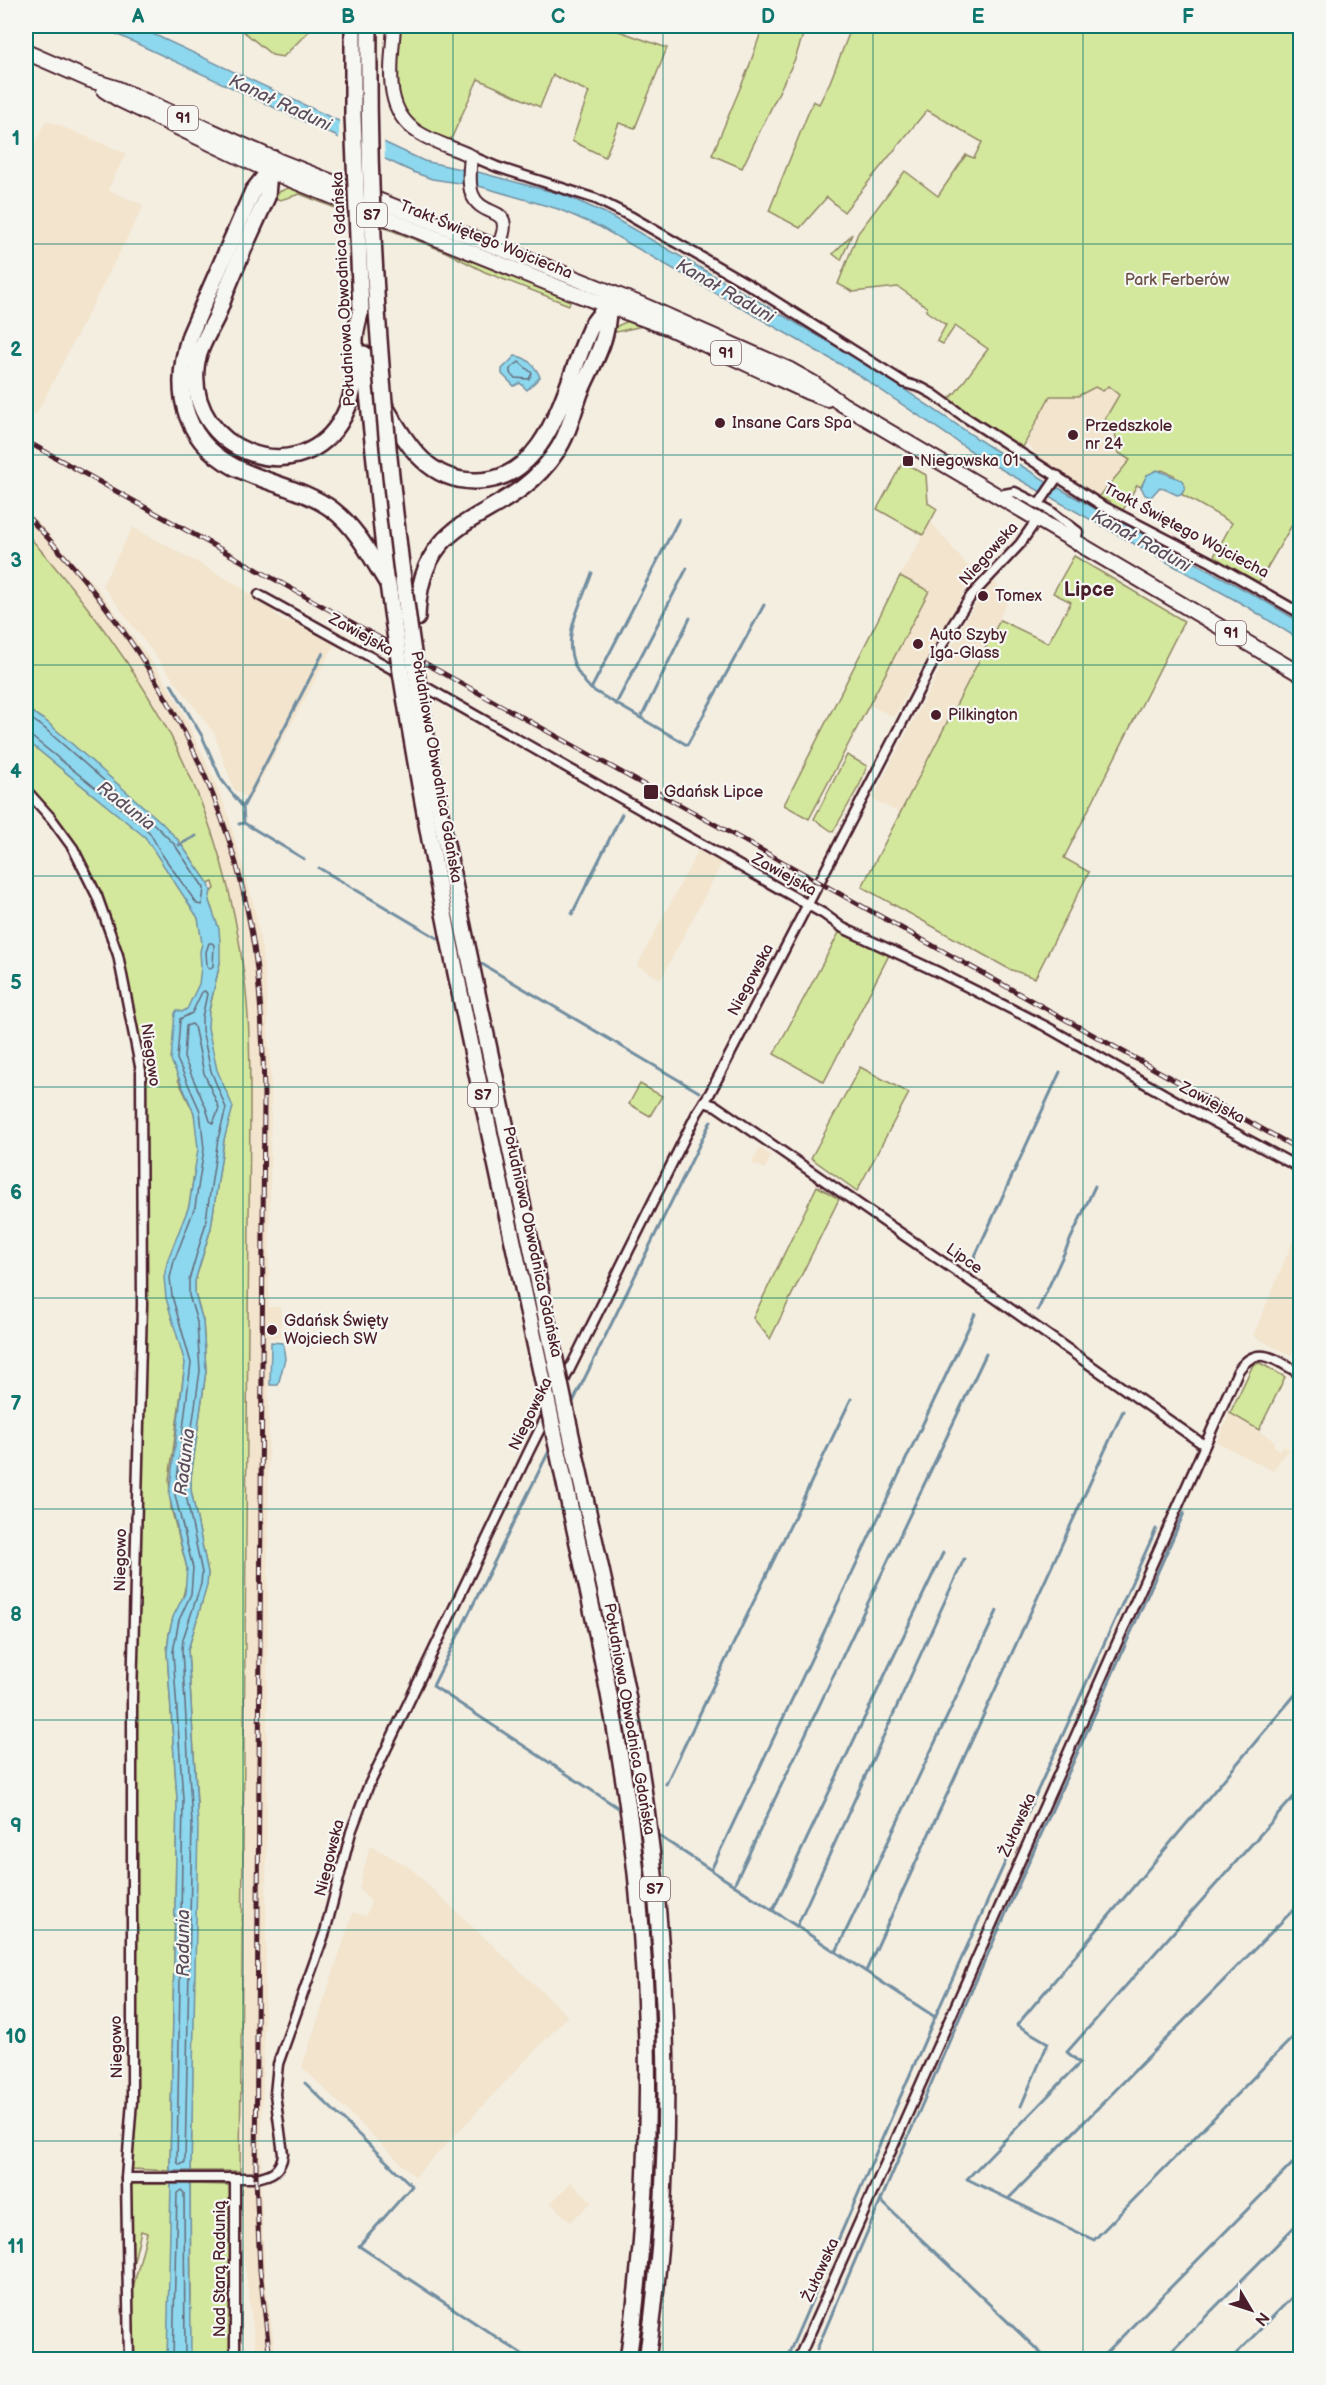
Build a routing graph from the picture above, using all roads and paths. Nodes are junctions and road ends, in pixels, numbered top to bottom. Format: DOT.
graph roads {
  1 [pos="353,26"];
  2 [pos="369,26"];
  3 [pos="394,26"];
  4 [pos="26,52"];
  5 [pos="471,161"];
  6 [pos="272,165"];
  7 [pos="498,248"];
  8 [pos="232,257"];
  9 [pos="610,300"];
  10 [pos="361,309"];
  11 [pos="589,354"];
  12 [pos="384,405"];
  13 [pos="1056,479"];
  14 [pos="1041,506"];
  15 [pos="388,584"];
  16 [pos="259,595"];
  17 [pos="1300,613"];
  18 [pos="416,672"];
  19 [pos="1300,674"];
  20 [pos="26,790"];
  21 [pos="808,906"];
  22 [pos="704,1102"];
  23 [pos="1300,1168"];
  24 [pos="1300,1374"];
  25 [pos="1204,1446"];
  26 [pos="131,2178"];
  27 [pos="231,2178"];
  28 [pos="129,2360"];
  29 [pos="235,2360"];
  30 [pos="628,2360"];
  31 [pos="647,2360"];
  32 [pos="798,2360"];
  1 -- 10 [label="highway, Południowa Obwodnica Gdańska / S7, bridge"];
  2 -- 12 [label="highway, Południowa Obwodnica Gdańska / S7, bridge"];
  3 -- 5 [label="street"];
  4 -- 6 [label="main road, Trakt Świętego Wojciecha / 91"];
  5 -- 7 [label="street, Trakt Świętego Wojciecha"];
  5 -- 13 [label="street, Trakt Świętego Wojciecha"];
  6 -- 7 [label="main road, Trakt Świętego Wojciecha / 91"];
  6 -- 8 [label="highway"];
  6 -- 9 [label="main road, Trakt Świętego Wojciecha / 91"];
  7 -- 9 [label="main road, Trakt Świętego Wojciecha / 91"];
  8 -- 10 [label="highway"];
  8 -- 15 [label="highway"];
  9 -- 11 [label="highway"];
  9 -- 14 [label="main road, Trakt Świętego Wojciecha / 91"];
  10 -- 15 [label="highway, Południowa Obwodnica Gdańska / S7"];
  11 -- 12 [label="highway"];
  11 -- 18 [label="highway, bridge"];
  12 -- 18 [label="highway, Południowa Obwodnica Gdańska / S7, bridge"];
  13 -- 14 [label="street"];
  13 -- 17 [label="street, Trakt Świętego Wojciecha"];
  14 -- 19 [label="main road, Trakt Świętego Wojciecha / 91"];
  14 -- 21 [label="street, Niegowska"];
  15 -- 30 [label="highway, Południowa Obwodnica Gdańska / S7, bridge"];
  16 -- 21 [label="street, Zawiejska"];
  18 -- 31 [label="highway, Południowa Obwodnica Gdańska / S7, bridge"];
  20 -- 26 [label="street, Niegowo"];
  21 -- 22 [label="street, Niegowska"];
  21 -- 23 [label="street, Zawiejska"];
  22 -- 25 [label="street, Lipce"];
  22 -- 27 [label="street, Niegowska"];
  24 -- 25 [label="street, Żuławska"];
  25 -- 32 [label="street, Żuławska"];
  26 -- 27 [label="street, Niegowska"];
  26 -- 28 [label="street, Niegowo"];
  27 -- 29 [label="street, Nad Starą Radunią"];
}
